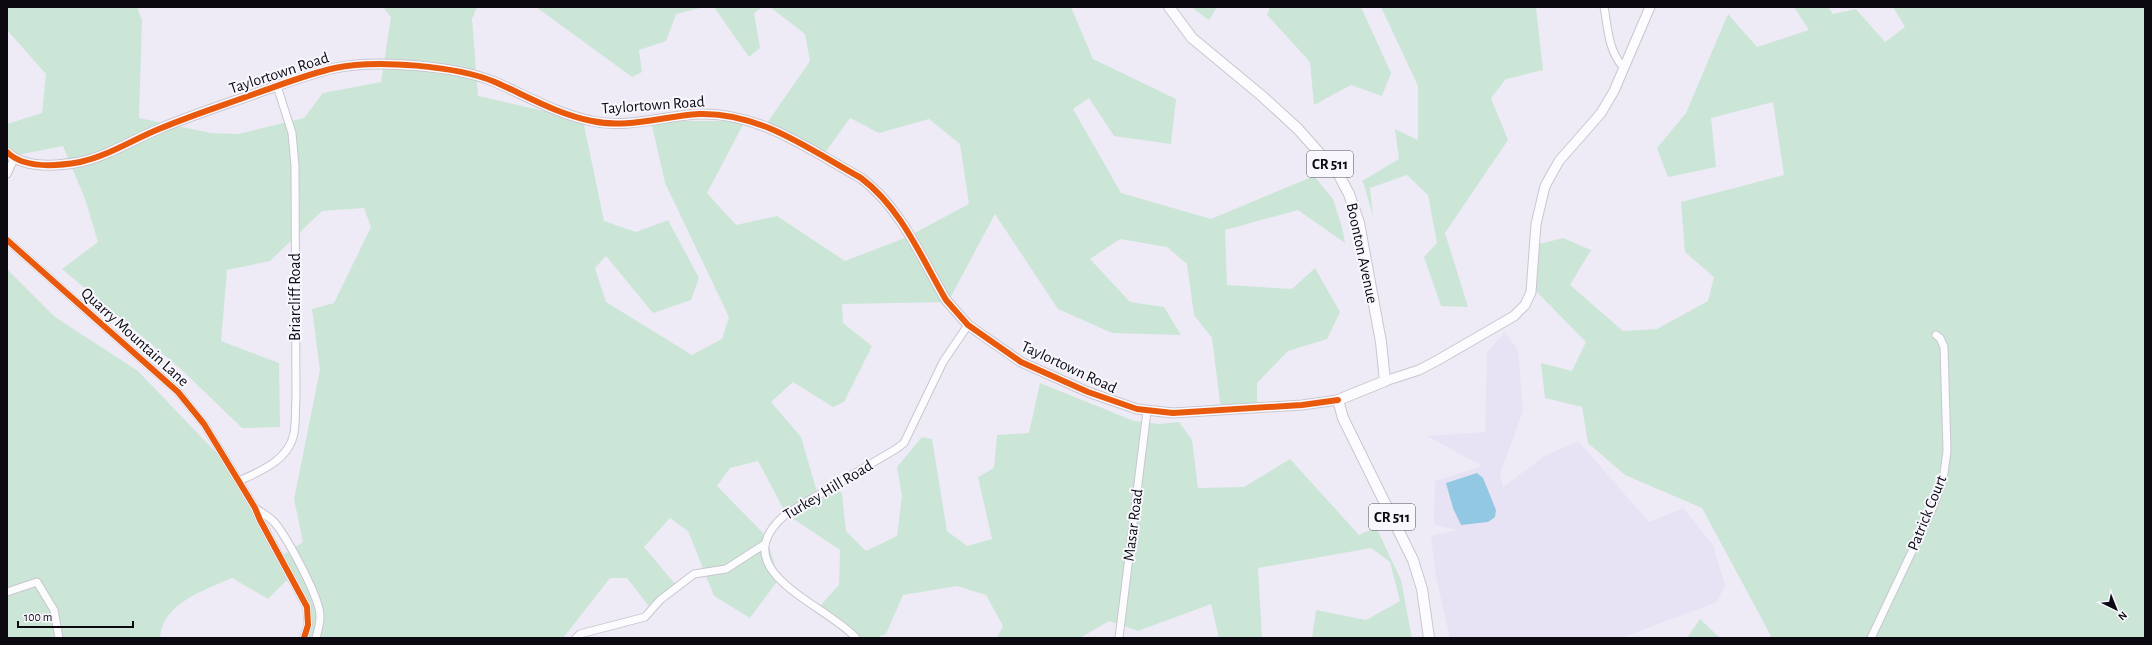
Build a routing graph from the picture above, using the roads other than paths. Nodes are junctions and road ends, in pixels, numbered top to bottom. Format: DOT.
graph roads {
  1 [pos="1169,7"];
  2 [pos="1604,7"];
  3 [pos="1650,7"];
  4 [pos="1623,67"];
  5 [pos="277,86"];
  6 [pos="7,152"];
  7 [pos="14,159"];
  8 [pos="7,174"];
  9 [pos="7,240"];
  10 [pos="968,325"];
  11 [pos="1936,335"];
  12 [pos="1385,381"];
  13 [pos="1338,400"];
  14 [pos="1147,411"];
  15 [pos="239,481"];
  16 [pos="255,508"];
  17 [pos="765,544"];
  18 [pos="7,592"];
  19 [pos="313,592"];
  20 [pos="303,598"];
  21 [pos="59,638"];
  22 [pos="304,638"];
  23 [pos="316,638"];
  24 [pos="576,638"];
  25 [pos="856,638"];
  26 [pos="1119,638"];
  27 [pos="1429,638"];
  28 [pos="1871,638"];
  1 -- 12 [label="main road, Boonton Avenue / CR 511"];
  2 -- 4 [label="street"];
  3 -- 4 [label="street"];
  4 -- 12 [label="street"];
  5 -- 7 [label="street, Taylortown Road"];
  5 -- 10 [label="street, Taylortown Road"];
  5 -- 15 [label="street, Briarcliff Road"];
  6 -- 7 [label="street"];
  7 -- 8 [label="street"];
  9 -- 15 [label="street, Quarry Mountain Lane"];
  10 -- 14 [label="street, Taylortown Road"];
  10 -- 17 [label="street, Turkey Hill Road"];
  11 -- 28 [label="street, Patrick Court"];
  12 -- 13 [label="main road"];
  13 -- 14 [label="street, Taylortown Road"];
  13 -- 27 [label="main road, CR 511"];
  14 -- 26 [label="street, Masar Road"];
  15 -- 16 [label="street, Quarry Mountain Lane"];
  16 -- 19 [label="street, Quarry Mountain Lane"];
  16 -- 20 [label="street, Quarry Mountain Lane"];
  17 -- 24 [label="street"];
  17 -- 25 [label="street"];
  18 -- 21 [label="street"];
  19 -- 20 [label="street"];
  19 -- 23 [label="street, Quarry Mountain Lane"];
  20 -- 22 [label="street, Quarry Mountain Lane"];
}
